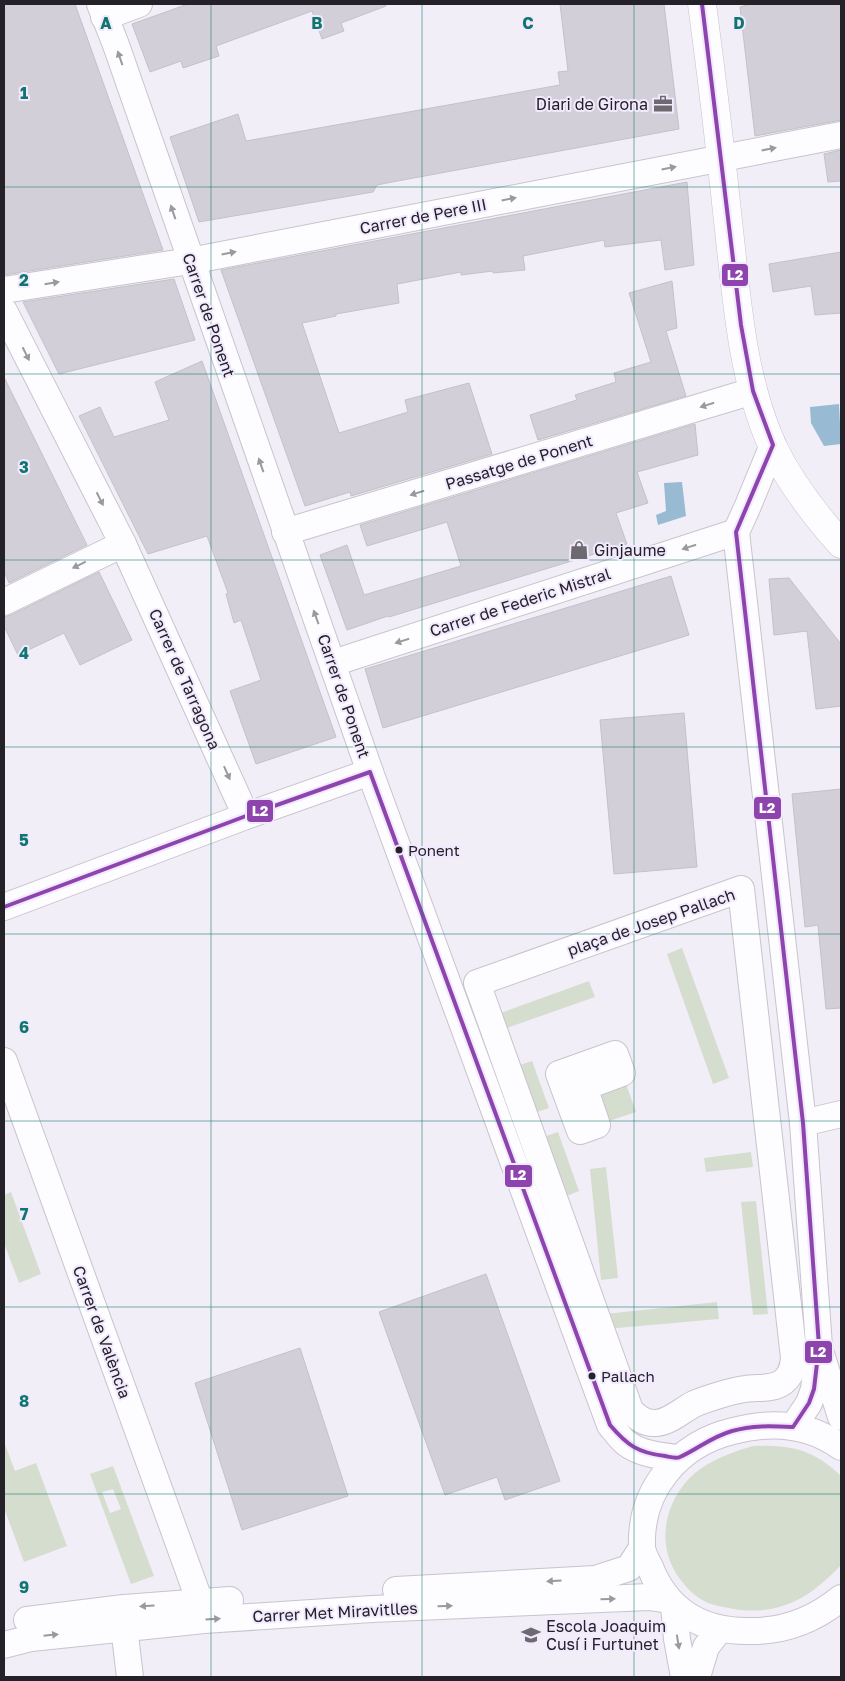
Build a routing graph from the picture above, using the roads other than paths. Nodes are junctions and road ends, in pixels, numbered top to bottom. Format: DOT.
graph roads {
  1 [pos="139,4"];
  2 [pos="702,4"];
  3 [pos="102,10"];
  4 [pos="841,135"];
  5 [pos="721,158"];
  6 [pos="190,261"];
  7 [pos="4,290"];
  8 [pos="4,311"];
  9 [pos="753,391"];
  10 [pos="772,445"];
  11 [pos="285,532"];
  12 [pos="736,532"];
  13 [pos="123,544"];
  14 [pos="841,544"];
  15 [pos="4,601"];
  16 [pos="333,663"];
  17 [pos="370,772"];
  18 [pos="246,816"];
  19 [pos="4,908"];
  20 [pos="4,1061"];
  21 [pos="841,1114"];
  22 [pos="803,1123"];
  23 [pos="819,1346"];
  24 [pos="630,1410"];
  25 [pos="841,1417"];
  26 [pos="793,1427"];
  27 [pos="841,1447"];
  28 [pos="678,1458"];
  29 [pos="642,1548"];
  30 [pos="841,1598"];
  31 [pos="200,1602"];
  32 [pos="671,1603"];
  33 [pos="4,1626"];
  34 [pos="124,1627"];
  35 [pos="720,1629"];
  36 [pos="4,1645"];
  37 [pos="130,1677"];
  38 [pos="684,1677"];
  39 [pos="697,1677"];
  1 -- 3 [label="street"];
  2 -- 5 [label="main road"];
  6 -- 3 [label="street, Carrer de Ponent, one-way"];
  5 -- 4 [label="street, Carrer de Pere III, one-way"];
  6 -- 5 [label="street, Carrer de Pere III, one-way"];
  5 -- 9 [label="main road"];
  7 -- 6 [label="street, Carrer de Pere III, one-way"];
  11 -- 6 [label="street, Carrer de Ponent, one-way"];
  8 -- 13 [label="street, Carrer de Tarragona, one-way"];
  9 -- 10 [label="main road"];
  9 -- 11 [label="street, Passatge de Ponent, one-way"];
  10 -- 12 [label="street"];
  10 -- 14 [label="main road"];
  16 -- 11 [label="street, Carrer de Ponent, one-way"];
  12 -- 16 [label="street, Carrer de Federic Mistral, one-way"];
  12 -- 22 [label="street"];
  13 -- 15 [label="street, one-way"];
  13 -- 18 [label="street, Carrer de Tarragona, one-way"];
  16 -- 17 [label="street, Carrer de Ponent"];
  17 -- 18 [label="street"];
  17 -- 28 [label="street, Carrer de Ponent"];
  18 -- 19 [label="street"];
  20 -- 31 [label="street, Carrer de València"];
  21 -- 22 [label="street"];
  22 -- 23 [label="street"];
  23 -- 25 [label="street"];
  23 -- 26 [label="street"];
  24 -- 24 [label="street, plaça de Josep Pallach"];
  26 -- 27 [label="street"];
  26 -- 28 [label="street"];
  28 -- 29 [label="street"];
  29 -- 31 [label="street, Carrer Met Miravitlles, one-way"];
  29 -- 32 [label="street"];
  30 -- 35 [label="street"];
  31 -- 33 [label="street, Carrer Met Miravitlles, one-way"];
  34 -- 32 [label="street, Carrer Met Miravitlles, one-way"];
  32 -- 35 [label="street"];
  32 -- 38 [label="street, one-way"];
  36 -- 34 [label="street, Carrer Met Miravitlles, one-way"];
  34 -- 37 [label="street"];
  35 -- 39 [label="street"];
}
